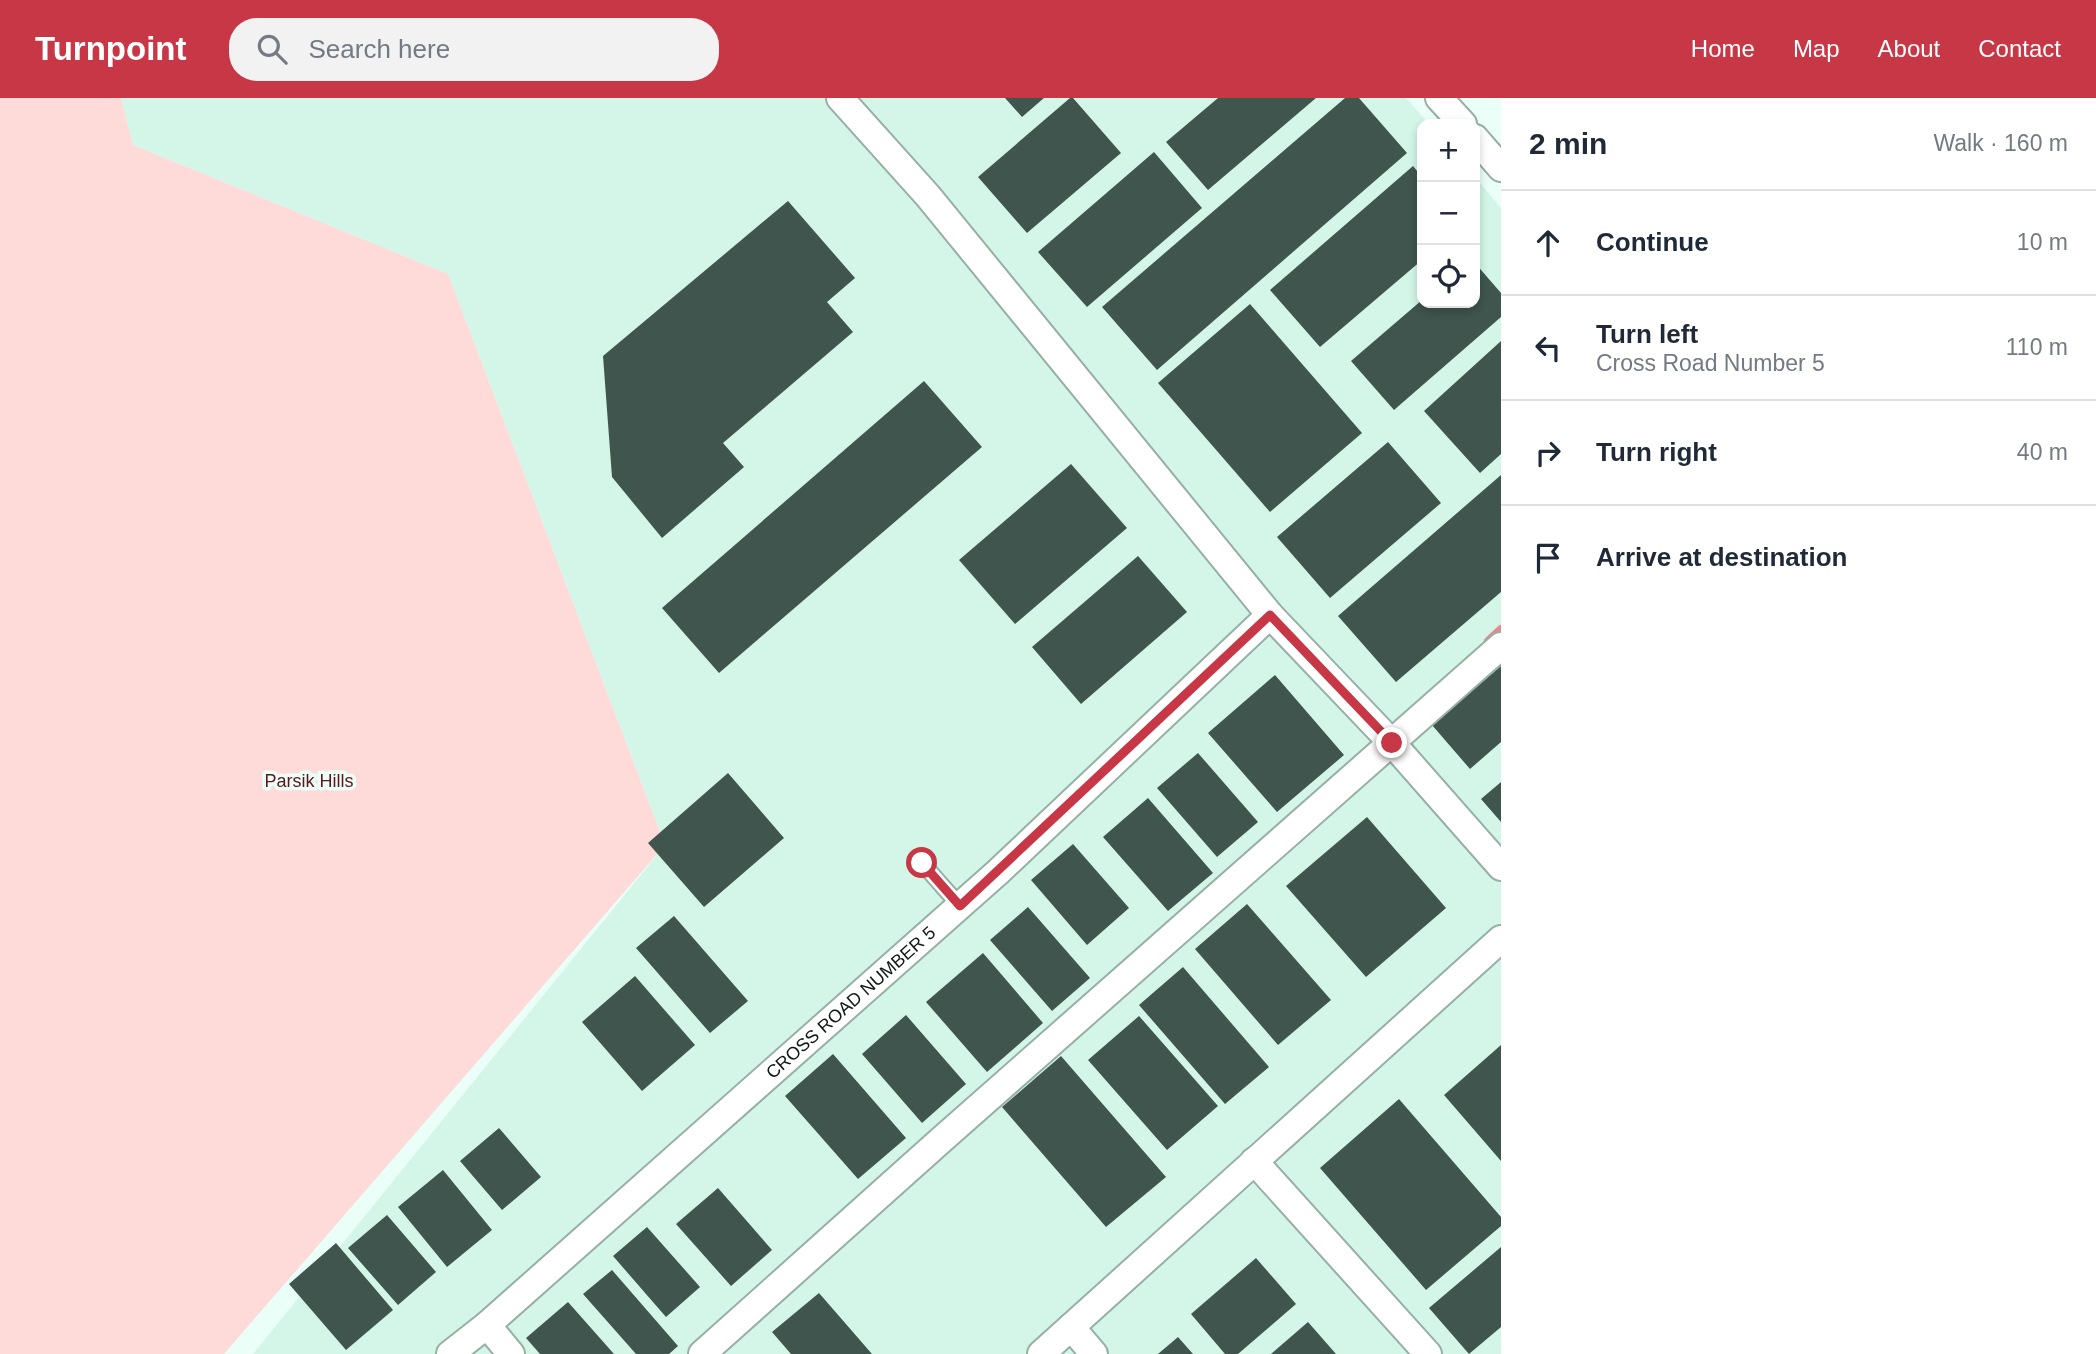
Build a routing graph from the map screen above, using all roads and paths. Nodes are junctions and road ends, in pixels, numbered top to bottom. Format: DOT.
graph roads {
  1 [pos="840,98"];
  2 [pos="1440,98"];
  3 [pos="1459,119"];
  4 [pos="1480,144"];
  5 [pos="1501,168"];
  6 [pos="1270,615"];
  7 [pos="1501,646"];
  8 [pos="1392,743"];
  9 [pos="922,863"];
  10 [pos="1501,867"];
  11 [pos="960,906"];
  12 [pos="1501,939"];
  13 [pos="1254,1161"];
  14 [pos="487,1325"];
  15 [pos="1071,1327"];
  16 [pos="450,1354"];
  17 [pos="511,1354"];
  18 [pos="702,1354"];
  19 [pos="1041,1354"];
  20 [pos="1094,1354"];
  21 [pos="1428,1354"];
  1 -- 6 [label="street"];
  2 -- 3 [label="street"];
  4 -- 5 [label="street"];
  6 -- 8 [label="street"];
  6 -- 11 [label="street, CROSS ROAD NUMBER 5"];
  7 -- 8 [label="street"];
  8 -- 10 [label="street"];
  8 -- 18 [label="street"];
  9 -- 11 [label="lane"];
  11 -- 14 [label="street, CROSS ROAD NUMBER 5"];
  12 -- 13 [label="street"];
  13 -- 15 [label="street"];
  13 -- 21 [label="street"];
  14 -- 16 [label="street, CROSS ROAD NUMBER 5"];
  14 -- 17 [label="street"];
  15 -- 19 [label="street"];
  15 -- 20 [label="street"];
}
